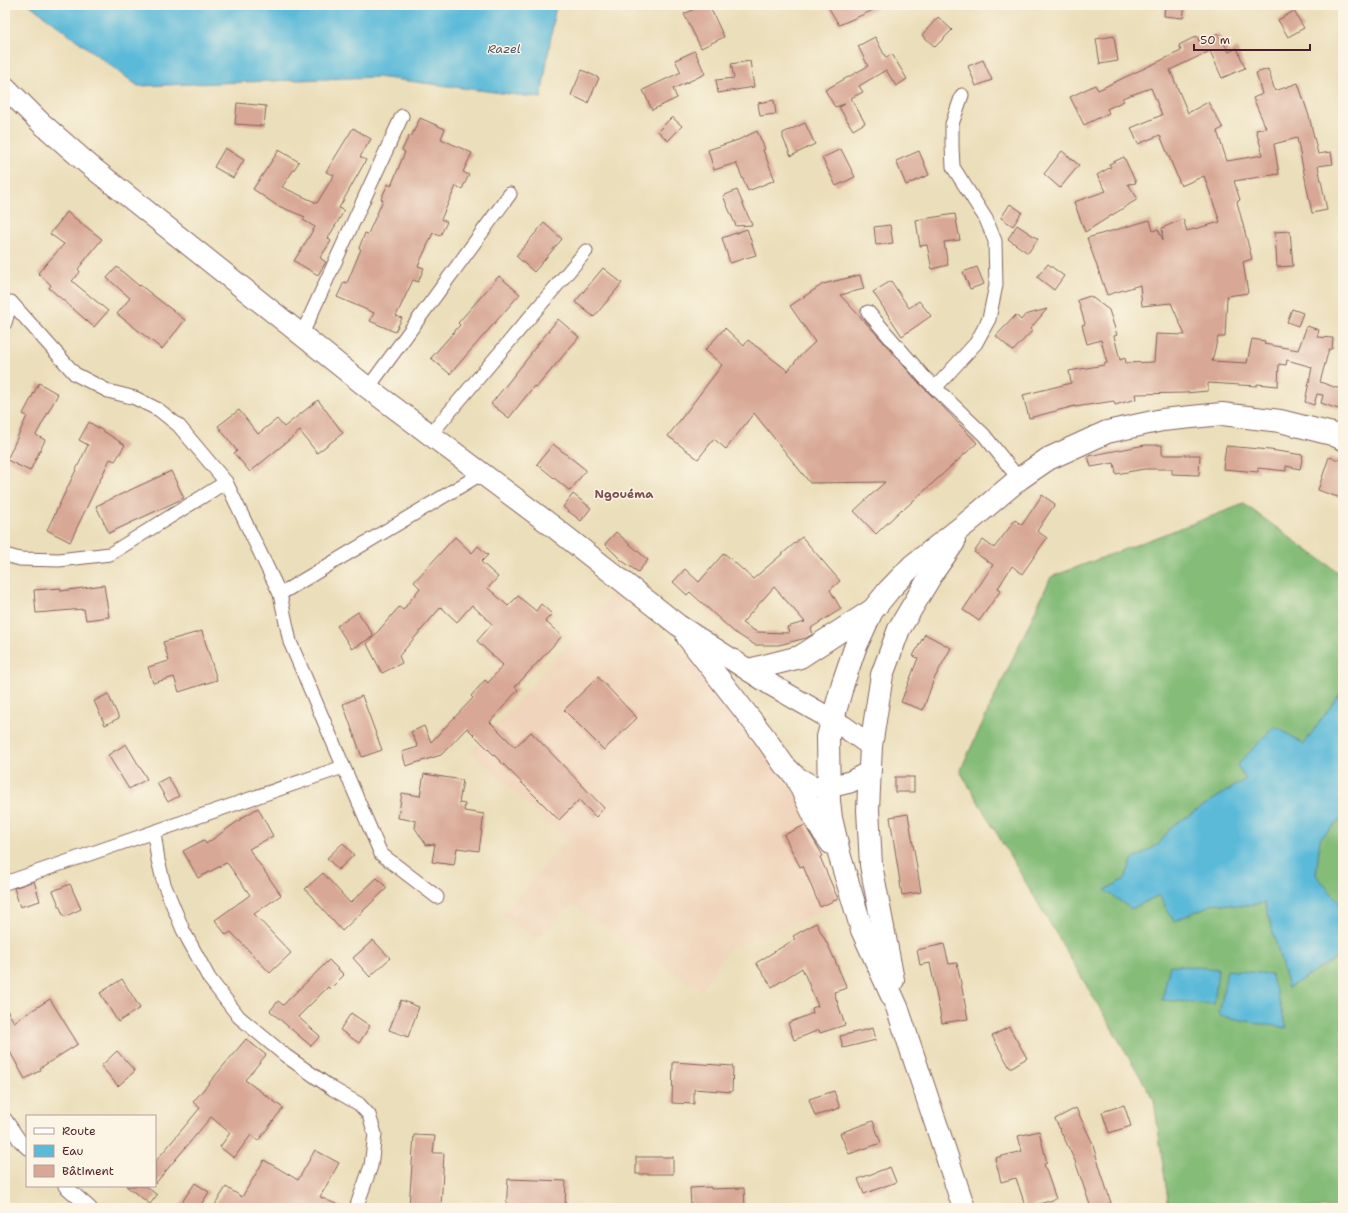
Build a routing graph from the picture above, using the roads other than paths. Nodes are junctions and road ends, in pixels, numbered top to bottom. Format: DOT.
graph roads {
  1 [pos="8,94"];
  2 [pos="962,95"];
  3 [pos="402,116"];
  4 [pos="510,194"];
  5 [pos="586,251"];
  6 [pos="8,299"];
  7 [pos="868,312"];
  8 [pos="5,323"];
  9 [pos="302,334"];
  10 [pos="368,388"];
  11 [pos="935,388"];
  12 [pos="430,435"];
  13 [pos="1343,440"];
  14 [pos="482,474"];
  15 [pos="1019,479"];
  16 [pos="226,482"];
  17 [pos="967,523"];
  18 [pos="5,555"];
  19 [pos="280,594"];
  20 [pos="872,611"];
  21 [pos="678,625"];
  22 [pos="749,670"];
  23 [pos="833,720"];
  24 [pos="871,746"];
  25 [pos="343,767"];
  26 [pos="869,772"];
  27 [pos="796,777"];
  28 [pos="829,787"];
  29 [pos="154,832"];
  30 [pos="840,857"];
  31 [pos="5,883"];
  32 [pos="437,897"];
  33 [pos="897,1007"];
  34 [pos="5,1119"];
  35 [pos="26,1147"];
  36 [pos="66,1187"];
  37 [pos="90,1208"];
  38 [pos="356,1208"];
  39 [pos="964,1208"];
  1 -- 9 [label="main road"];
  2 -- 11 [label="street"];
  3 -- 9 [label="street"];
  4 -- 10 [label="street"];
  5 -- 12 [label="street"];
  6 -- 8 [label="street"];
  6 -- 16 [label="street"];
  7 -- 11 [label="street"];
  9 -- 10 [label="main road"];
  10 -- 12 [label="main road"];
  11 -- 15 [label="street"];
  12 -- 14 [label="main road"];
  13 -- 15 [label="highway"];
  14 -- 19 [label="street"];
  14 -- 21 [label="main road"];
  15 -- 17 [label="highway"];
  16 -- 18 [label="street"];
  16 -- 19 [label="street"];
  17 -- 20 [label="highway"];
  17 -- 24 [label="highway"];
  19 -- 25 [label="street"];
  20 -- 22 [label="highway"];
  20 -- 23 [label="highway"];
  21 -- 22 [label="main road"];
  21 -- 27 [label="main road"];
  22 -- 23 [label="main road"];
  23 -- 24 [label="main road"];
  23 -- 28 [label="highway"];
  24 -- 26 [label="highway"];
  25 -- 29 [label="street"];
  25 -- 32 [label="street"];
  26 -- 28 [label="main road"];
  26 -- 33 [label="highway"];
  27 -- 28 [label="main road"];
  27 -- 30 [label="highway"];
  28 -- 30 [label="highway"];
  29 -- 31 [label="street"];
  29 -- 38 [label="street"];
  30 -- 33 [label="highway"];
  33 -- 39 [label="highway"];
  34 -- 35 [label="street"];
  36 -- 37 [label="street"];
}
